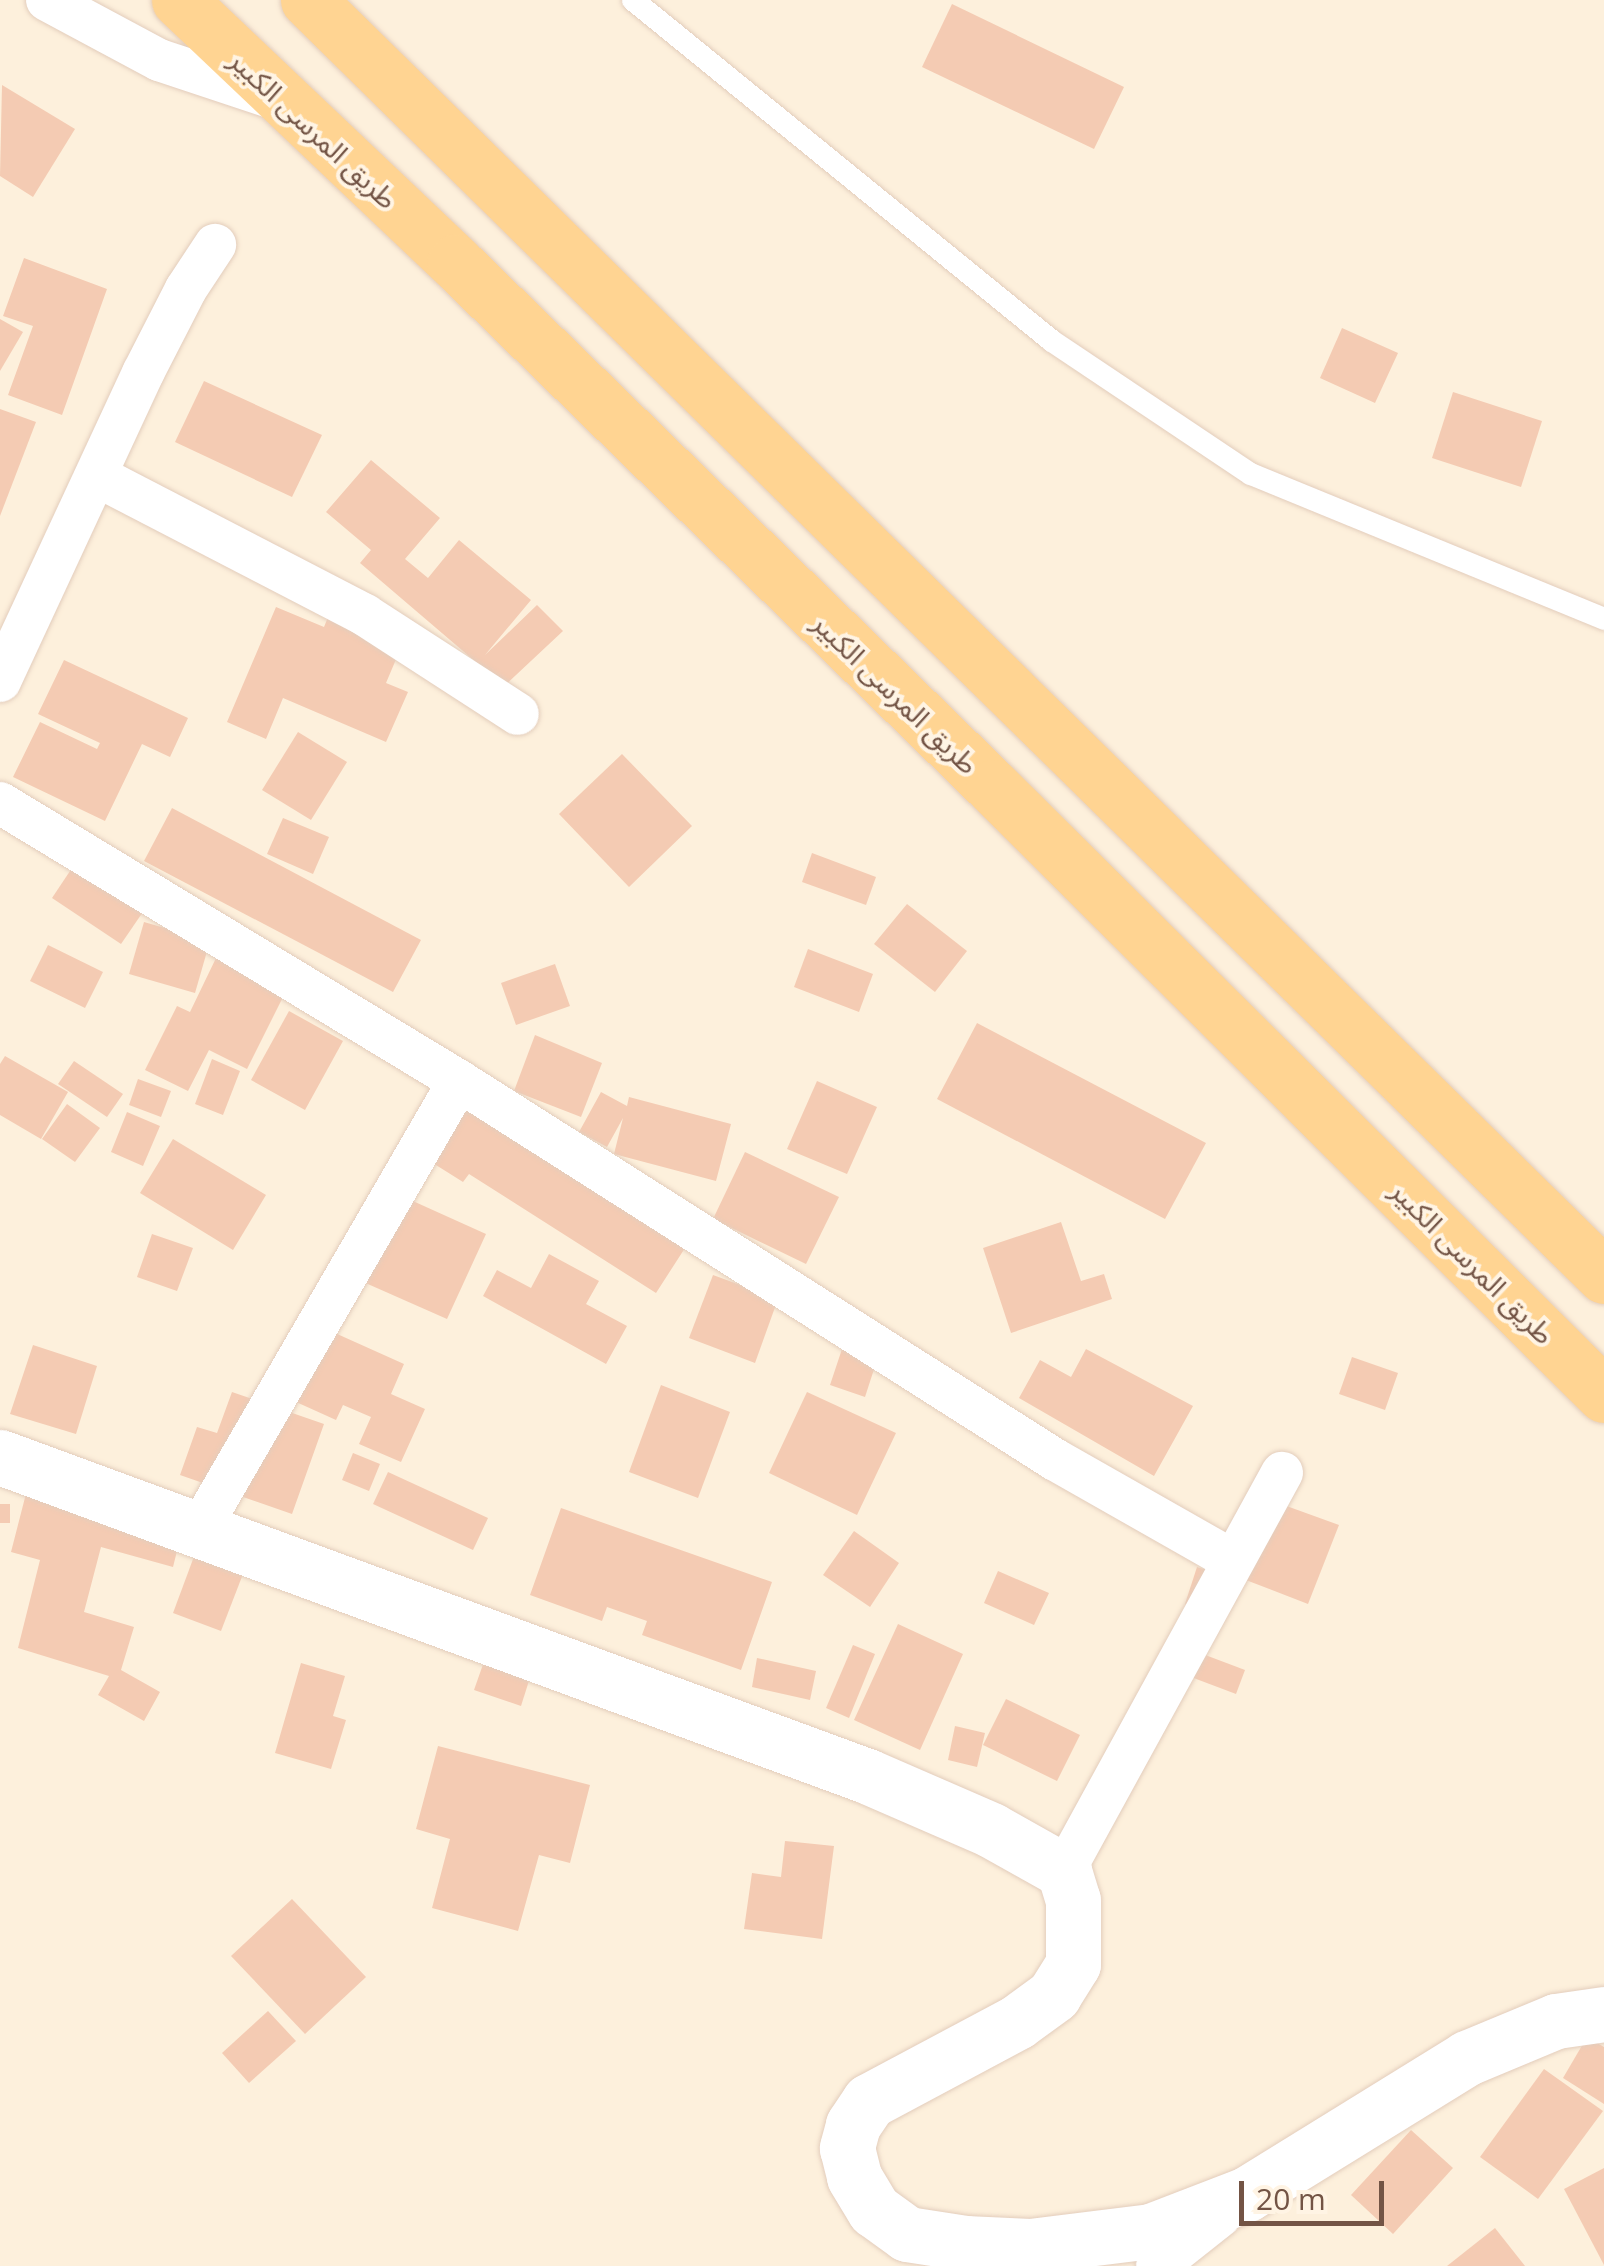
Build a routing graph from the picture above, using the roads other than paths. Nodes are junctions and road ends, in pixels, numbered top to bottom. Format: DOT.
graph roads {
  1 [pos="47,0"];
  2 [pos="179,0"];
  3 [pos="308,0"];
  4 [pos="633,0"];
  5 [pos="284,102"];
  6 [pos="215,245"];
  7 [pos="97,476"];
  8 [pos="1604,618"];
  9 [pos="0,681"];
  10 [pos="518,714"];
  11 [pos="0,803"];
  12 [pos="458,1081"];
  13 [pos="1604,1276"];
  14 [pos="1604,1394"];
  15 [pos="0,1457"];
  16 [pos="1282,1473"];
  17 [pos="199,1530"];
  18 [pos="1232,1560"];
  19 [pos="1064,1871"];
  20 [pos="1604,2014"];
  21 [pos="1247,2194"];
  22 [pos="1158,2266"];
  1 -- 5 [label="street"];
  2 -- 5 [label="main road, طريق المرسى الكبير"];
  3 -- 13 [label="main road"];
  4 -- 8 [label="lane"];
  5 -- 14 [label="main road, طريق المرسى الكبير"];
  6 -- 7 [label="street"];
  7 -- 9 [label="street"];
  7 -- 10 [label="street"];
  11 -- 12 [label="street"];
  12 -- 17 [label="street"];
  12 -- 18 [label="street"];
  15 -- 17 [label="main road"];
  16 -- 18 [label="street"];
  17 -- 19 [label="main road"];
  18 -- 19 [label="street"];
  19 -- 21 [label="main road"];
  20 -- 21 [label="main road"];
  21 -- 22 [label="street"];
}
